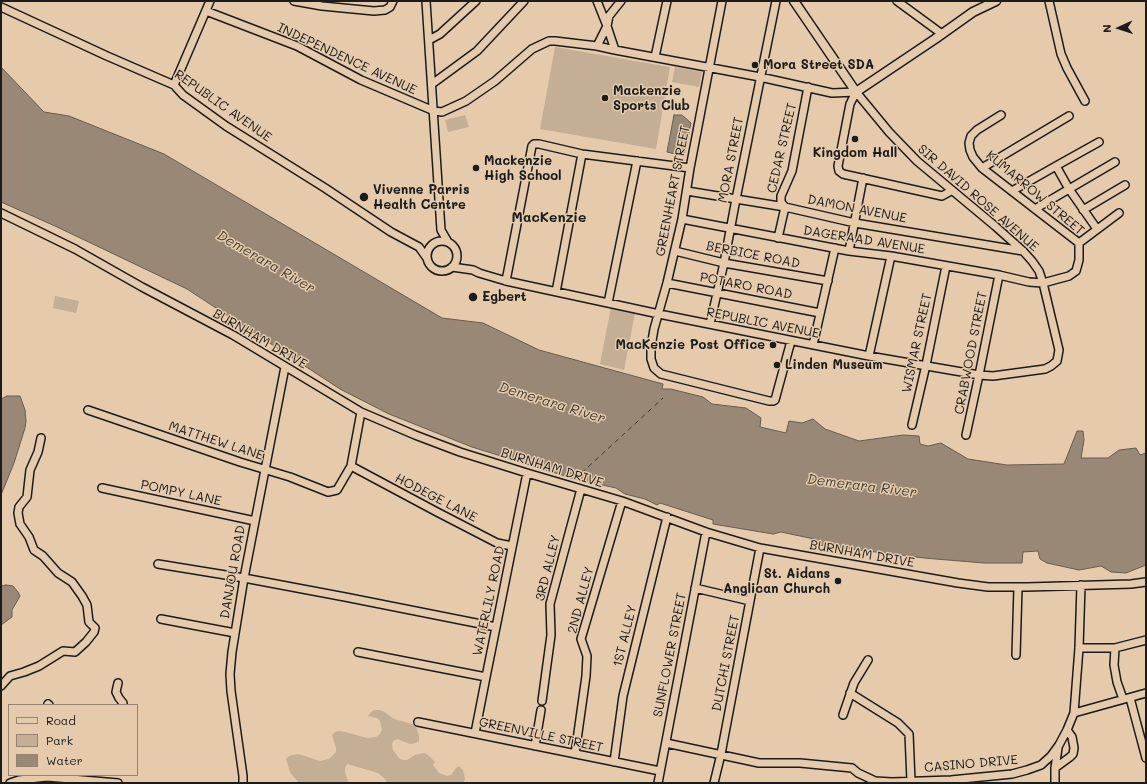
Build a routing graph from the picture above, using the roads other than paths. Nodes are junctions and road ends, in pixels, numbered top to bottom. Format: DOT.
graph roads {
  1 [pos="210,1"];
  2 [pos="294,1"];
  3 [pos="394,1"];
  4 [pos="426,1"];
  5 [pos="476,1"];
  6 [pos="524,1"];
  7 [pos="597,1"];
  8 [pos="621,1"];
  9 [pos="667,1"];
  10 [pos="722,1"];
  11 [pos="776,1"];
  12 [pos="794,1"];
  13 [pos="897,1"];
  14 [pos="996,1"];
  15 [pos="1049,1"];
  16 [pos="1,7"];
  17 [pos="206,11"];
  18 [pos="607,26"];
  19 [pos="942,34"];
  20 [pos="429,40"];
  21 [pos="596,46"];
  22 [pos="615,50"];
  23 [pos="655,57"];
  24 [pos="709,68"];
  25 [pos="760,77"];
  26 [pos="432,84"];
  27 [pos="174,85"];
  28 [pos="808,87"];
  29 [pos="856,92"];
  30 [pos="1085,101"];
  31 [pos="434,111"];
  32 [pos="1001,115"];
  33 [pos="1069,116"];
  34 [pos="1099,142"];
  35 [pos="582,154"];
  36 [pos="637,161"];
  37 [pos="1115,162"];
  38 [pos="1056,166"];
  39 [pos="690,168"];
  40 [pos="982,168"];
  41 [pos="863,178"];
  42 [pos="1125,186"];
  43 [pos="1069,189"];
  44 [pos="687,191"];
  45 [pos="952,191"];
  46 [pos="1012,192"];
  47 [pos="736,199"];
  48 [pos="785,207"];
  49 [pos="1035,210"];
  50 [pos="1083,210"];
  51 [pos="1,213"];
  52 [pos="1119,213"];
  53 [pos="682,219"];
  54 [pos="855,223"];
  55 [pos="730,229"];
  56 [pos="1097,229"];
  57 [pos="441,230"];
  58 [pos="778,238"];
  59 [pos="448,242"];
  60 [pos="1079,243"];
  61 [pos="432,244"];
  62 [pos="419,247"];
  63 [pos="835,248"];
  64 [pos="456,251"];
  65 [pos="675,251"];
  66 [pos="849,251"];
  67 [pos="1024,251"];
  68 [pos="891,256"];
  69 [pos="426,257"];
  70 [pos="724,262"];
  71 [pos="946,266"];
  72 [pos="452,268"];
  73 [pos="464,268"];
  74 [pos="999,275"];
  75 [pos="506,281"];
  76 [pos="828,281"];
  77 [pos="667,282"];
  78 [pos="1043,283"];
  79 [pos="556,292"];
  80 [pos="718,292"];
  81 [pos="608,303"];
  82 [pos="820,313"];
  83 [pos="659,314"];
  84 [pos="710,324"];
  85 [pos="791,341"];
  86 [pos="813,345"];
  87 [pos="869,356"];
  88 [pos="1057,361"];
  89 [pos="926,365"];
  90 [pos="285,367"];
  91 [pos="979,375"];
  92 [pos="88,410"];
  93 [pos="361,412"];
  94 [pos="912,425"];
  95 [pos="966,435"];
  96 [pos="41,438"];
  97 [pos="351,466"];
  98 [pos="265,469"];
  99 [pos="527,473"];
  100 [pos="102,488"];
  101 [pos="581,489"];
  102 [pos="622,501"];
  103 [pos="667,517"];
  104 [pos="254,521"];
  105 [pos="706,532"];
  106 [pos="512,546"];
  107 [pos="760,548"];
  108 [pos="158,564"];
  109 [pos="244,578"];
  110 [pos="1146,582"];
  111 [pos="1081,585"];
  112 [pos="1018,587"];
  113 [pos="695,588"];
  114 [pos="750,601"];
  115 [pos="161,619"];
  116 [pos="496,627"];
  117 [pos="235,633"];
  118 [pos="1146,640"];
  119 [pos="1080,648"];
  120 [pos="1115,648"];
  121 [pos="358,652"];
  122 [pos="1016,655"];
  123 [pos="868,660"];
  124 [pos="486,677"];
  125 [pos="118,683"];
  126 [pos="1,686"];
  127 [pos="850,692"];
  128 [pos="1146,693"];
  129 [pos="1127,699"];
  130 [pos="542,701"];
  131 [pos="123,704"];
  132 [pos="541,710"];
  133 [pos="1074,713"];
  134 [pos="843,715"];
  135 [pos="418,722"];
  136 [pos="1067,730"];
  137 [pos="475,733"];
  138 [pos="666,743"];
  139 [pos="1059,745"];
  140 [pos="1144,745"];
  141 [pos="535,746"];
  142 [pos="575,754"];
  143 [pos="720,754"];
  144 [pos="1146,758"];
  145 [pos="614,762"];
  146 [pos="1055,768"];
  147 [pos="660,771"];
  148 [pos="912,781"];
  149 [pos="951,781"];
  150 [pos="10,783"];
  151 [pos="113,783"];
  152 [pos="118,783"];
  153 [pos="243,783"];
  154 [pos="658,783"];
  155 [pos="714,783"];
  156 [pos="1055,783"];
  1 -- 17 [label="street"];
  2 -- 3 [label="street"];
  4 -- 20 [label="street"];
  5 -- 20 [label="street"];
  6 -- 26 [label="street"];
  7 -- 18 [label="street"];
  8 -- 18 [label="street"];
  9 -- 23 [label="street"];
  10 -- 24 [label="street, GREENHEART STREET"];
  11 -- 25 [label="street, MORA STREET"];
  12 -- 29 [label="main road"];
  13 -- 19 [label="street"];
  14 -- 19 [label="main road"];
  15 -- 30 [label="street"];
  16 -- 27 [label="street, REPUBLIC AVENUE"];
  17 -- 27 [label="street"];
  17 -- 31 [label="street, INDEPENDENCE AVENUE"];
  18 -- 21 [label="street"];
  18 -- 22 [label="street"];
  19 -- 29 [label="main road"];
  20 -- 26 [label="street"];
  21 -- 22 [label="street"];
  21 -- 31 [label="street"];
  22 -- 23 [label="street"];
  23 -- 24 [label="street"];
  24 -- 25 [label="street"];
  24 -- 39 [label="street, GREENHEART STREET"];
  25 -- 28 [label="street"];
  25 -- 47 [label="street, MORA STREET"];
  26 -- 31 [label="street"];
  27 -- 62 [label="street, REPUBLIC AVENUE"];
  28 -- 29 [label="street"];
  28 -- 48 [label="street, CEDAR STREET"];
  29 -- 41 [label="street"];
  29 -- 45 [label="street, SIR DAVID ROSE AVENUE"];
  31 -- 57 [label="street"];
  32 -- 40 [label="street, KUMARROW STREET"];
  33 -- 40 [label="street"];
  34 -- 38 [label="street"];
  35 -- 36 [label="street"];
  35 -- 75 [label="street"];
  35 -- 79 [label="street"];
  36 -- 39 [label="street"];
  36 -- 81 [label="street"];
  37 -- 43 [label="street"];
  38 -- 43 [label="street"];
  38 -- 46 [label="street"];
  39 -- 44 [label="street, GREENHEART STREET"];
  40 -- 46 [label="street, KUMARROW STREET"];
  41 -- 45 [label="street"];
  41 -- 54 [label="street"];
  42 -- 50 [label="street"];
  43 -- 49 [label="street"];
  43 -- 50 [label="street"];
  44 -- 47 [label="street, DAMON AVENUE"];
  44 -- 53 [label="street, GREENHEART STREET"];
  45 -- 67 [label="street, SIR DAVID ROSE AVENUE"];
  46 -- 49 [label="street, KUMARROW STREET"];
  47 -- 48 [label="street, DAMON AVENUE"];
  47 -- 55 [label="street, MORA STREET"];
  48 -- 54 [label="street, DAMON AVENUE"];
  48 -- 58 [label="street, CEDAR STREET"];
  49 -- 60 [label="street, KUMARROW STREET"];
  50 -- 56 [label="street"];
  51 -- 90 [label="street, BURNHAM DRIVE"];
  52 -- 56 [label="street"];
  53 -- 55 [label="street, DAGERAAD AVENUE"];
  53 -- 65 [label="street, GREENHEART STREET"];
  54 -- 66 [label="street"];
  54 -- 67 [label="street, DAMON AVENUE"];
  55 -- 58 [label="street, DAGERAAD AVENUE"];
  55 -- 70 [label="street, MORA STREET"];
  56 -- 60 [label="street"];
  57 -- 59 [label="street"];
  57 -- 61 [label="street"];
  58 -- 63 [label="street, DAGERAAD AVENUE"];
  59 -- 61 [label="street"];
  59 -- 64 [label="street"];
  60 -- 78 [label="street, KUMARROW STREET"];
  61 -- 62 [label="street"];
  61 -- 69 [label="street"];
  62 -- 69 [label="street, REPUBLIC AVENUE"];
  63 -- 66 [label="street, DAGERAAD AVENUE"];
  63 -- 76 [label="street"];
  64 -- 72 [label="street"];
  64 -- 73 [label="street"];
  65 -- 70 [label="street, BERBICE ROAD"];
  65 -- 77 [label="street, GREENHEART STREET"];
  66 -- 68 [label="street, DAGERAAD AVENUE"];
  67 -- 78 [label="street, SIR DAVID ROSE AVENUE"];
  68 -- 71 [label="street, DAGERAAD AVENUE"];
  68 -- 87 [label="street"];
  69 -- 72 [label="street"];
  70 -- 76 [label="street, BERBICE ROAD"];
  70 -- 80 [label="street, MORA STREET"];
  71 -- 74 [label="street, DAGERAAD AVENUE"];
  71 -- 89 [label="street, WISMAR STREET"];
  72 -- 73 [label="street, REPUBLIC AVENUE"];
  73 -- 75 [label="street, REPUBLIC AVENUE"];
  74 -- 78 [label="street, DAGERAAD AVENUE"];
  74 -- 91 [label="street, CRABWOOD STREET"];
  75 -- 79 [label="street, REPUBLIC AVENUE"];
  76 -- 82 [label="street"];
  77 -- 80 [label="street, POTARO ROAD"];
  77 -- 83 [label="street, GREENHEART STREET"];
  78 -- 88 [label="street, SIR DAVID ROSE AVENUE"];
  79 -- 81 [label="street, REPUBLIC AVENUE"];
  80 -- 82 [label="street, POTARO ROAD"];
  80 -- 84 [label="street, MORA STREET"];
  81 -- 83 [label="street, REPUBLIC AVENUE"];
  82 -- 86 [label="street"];
  83 -- 84 [label="street, REPUBLIC AVENUE"];
  83 -- 85 [label="street, GREENHEART STREET"];
  84 -- 85 [label="street, REPUBLIC AVENUE"];
  85 -- 86 [label="street, REPUBLIC AVENUE"];
  86 -- 87 [label="street, REPUBLIC AVENUE"];
  87 -- 89 [label="street, REPUBLIC AVENUE"];
  88 -- 91 [label="street, REPUBLIC AVENUE"];
  89 -- 91 [label="street, REPUBLIC AVENUE"];
  89 -- 94 [label="street, WISMAR STREET"];
  90 -- 93 [label="street, BURNHAM DRIVE"];
  90 -- 98 [label="street, DANJOU ROAD"];
  91 -- 95 [label="street, CRABWOOD STREET"];
  92 -- 98 [label="street, MATTHEW LANE"];
  93 -- 97 [label="street"];
  93 -- 99 [label="street, BURNHAM DRIVE"];
  96 -- 126 [label="street"];
  97 -- 98 [label="street, MATTHEW LANE"];
  97 -- 106 [label="street, HODEGE LANE"];
  98 -- 104 [label="street, DANJOU ROAD"];
  99 -- 101 [label="street, BURNHAM DRIVE"];
  99 -- 106 [label="street, WATERLILY ROAD"];
  100 -- 104 [label="street, POMPY LANE"];
  101 -- 102 [label="street, BURNHAM DRIVE"];
  101 -- 130 [label="street, 3RD ALLEY"];
  102 -- 103 [label="street, BURNHAM DRIVE"];
  102 -- 142 [label="street, 2ND ALLEY"];
  103 -- 105 [label="street, BURNHAM DRIVE"];
  103 -- 145 [label="street, 1ST ALLEY"];
  104 -- 109 [label="street, DANJOU ROAD"];
  105 -- 107 [label="street, BURNHAM DRIVE"];
  105 -- 113 [label="street, SUNFLOWER STREET"];
  106 -- 116 [label="street, WATERLILY ROAD"];
  107 -- 112 [label="street, BURNHAM DRIVE"];
  107 -- 114 [label="street, DUTCHI STREET"];
  108 -- 109 [label="street"];
  109 -- 116 [label="street"];
  109 -- 117 [label="street, DANJOU ROAD"];
  110 -- 111 [label="street, BURNHAM DRIVE"];
  111 -- 112 [label="street, BURNHAM DRIVE"];
  111 -- 119 [label="street, CASINO DRIVE"];
  112 -- 122 [label="street"];
  113 -- 114 [label="street"];
  113 -- 138 [label="street, SUNFLOWER STREET"];
  114 -- 143 [label="street, DUTCHI STREET"];
  115 -- 117 [label="street"];
  116 -- 124 [label="street, WATERLILY ROAD"];
  117 -- 153 [label="street, DANJOU ROAD"];
  118 -- 120 [label="street"];
  119 -- 120 [label="street"];
  119 -- 133 [label="street, CASINO DRIVE"];
  120 -- 129 [label="street"];
  121 -- 124 [label="street"];
  123 -- 127 [label="street"];
  124 -- 137 [label="street, WATERLILY ROAD"];
  125 -- 131 [label="street"];
  127 -- 134 [label="street"];
  127 -- 148 [label="street"];
  128 -- 129 [label="street"];
  129 -- 133 [label="street"];
  129 -- 140 [label="street"];
  132 -- 141 [label="street"];
  133 -- 136 [label="street, CASINO DRIVE"];
  135 -- 137 [label="street, GREENVILLE STREET"];
  136 -- 139 [label="street, CASINO DRIVE"];
  136 -- 146 [label="street"];
  137 -- 141 [label="street, GREENVILLE STREET"];
  138 -- 143 [label="street, CASINO DRIVE"];
  138 -- 147 [label="street, SUNFLOWER STREET"];
  139 -- 146 [label="street"];
  139 -- 149 [label="street, CASINO DRIVE"];
  140 -- 144 [label="street"];
  141 -- 142 [label="street, GREENVILLE STREET"];
  142 -- 145 [label="street, GREENVILLE STREET"];
  143 -- 148 [label="street, CASINO DRIVE"];
  143 -- 155 [label="street, DUTCHI STREET"];
  145 -- 147 [label="street, GREENVILLE STREET"];
  146 -- 156 [label="street"];
  147 -- 154 [label="street, SUNFLOWER STREET"];
  148 -- 149 [label="street, CASINO DRIVE"];
  150 -- 151 [label="street"];
  151 -- 152 [label="street"];
}
